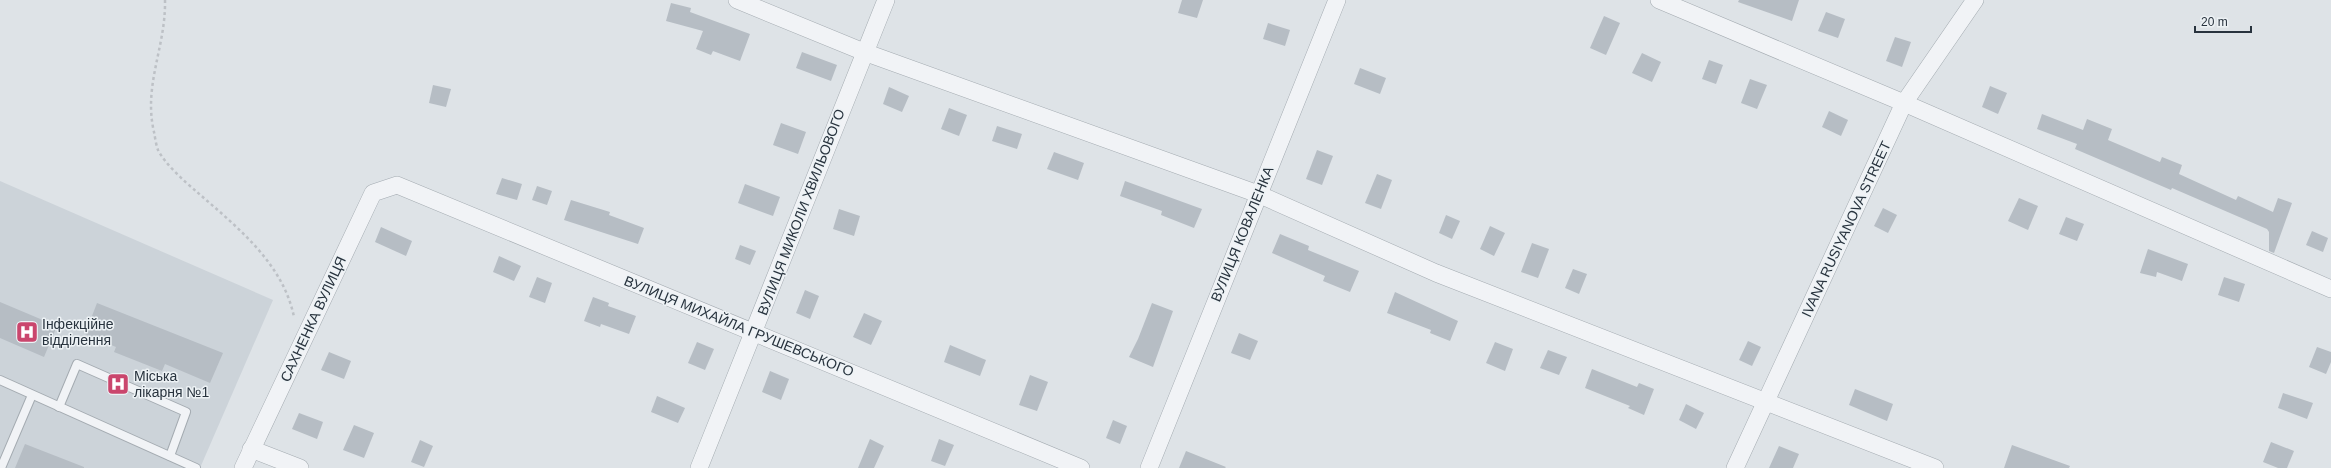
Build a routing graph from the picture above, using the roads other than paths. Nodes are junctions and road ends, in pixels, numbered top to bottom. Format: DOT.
graph roads {
  1 [pos="737,0"];
  2 [pos="886,0"];
  3 [pos="1337,0"];
  4 [pos="1659,0"];
  5 [pos="1975,0"];
  6 [pos="864,52"];
  7 [pos="1904,104"];
  8 [pos="397,185"];
  9 [pos="1258,194"];
  10 [pos="2331,289"];
  11 [pos="754,332"];
  12 [pos="0,380"];
  13 [pos="32,395"];
  14 [pos="1764,402"];
  15 [pos="59,407"];
  16 [pos="251,449"];
  17 [pos="170,456"];
  18 [pos="2,468"];
  19 [pos="196,468"];
  20 [pos="243,468"];
  21 [pos="300,468"];
  22 [pos="699,468"];
  23 [pos="1081,468"];
  24 [pos="1149,468"];
  25 [pos="1735,468"];
  26 [pos="1935,468"];
  1 -- 6 [label="street"];
  2 -- 6 [label="street, ВУЛИЦЯ МИКОЛИ ХВИЛЬОВОГО"];
  3 -- 9 [label="street, ВУЛИЦЯ КОВАЛЕНКА"];
  4 -- 7 [label="street"];
  5 -- 7 [label="street, IVANA RUSIYANOVA STREET"];
  6 -- 9 [label="street"];
  6 -- 11 [label="street, ВУЛИЦЯ МИКОЛИ ХВИЛЬОВОГО"];
  7 -- 10 [label="street"];
  7 -- 14 [label="street, IVANA RUSIYANOVA STREET"];
  8 -- 11 [label="street, ВУЛИЦЯ МИХАЙЛА ГРУШЕВСЬКОГО"];
  8 -- 16 [label="street, САХНЕНКА ВУЛИЦЯ"];
  9 -- 14 [label="street"];
  9 -- 24 [label="street, ВУЛИЦЯ КОВАЛЕНКА"];
  11 -- 22 [label="street, ВУЛИЦЯ МИКОЛИ ХВИЛЬОВОГО"];
  11 -- 23 [label="street, ВУЛИЦЯ МИХАЙЛА ГРУШЕВСЬКОГО"];
  12 -- 13 [label="lane"];
  13 -- 15 [label="lane"];
  13 -- 18 [label="lane"];
  14 -- 25 [label="street, IVANA RUSIYANOVA STREET"];
  14 -- 26 [label="street"];
  15 -- 17 [label="lane"];
  15 -- 17 [label="lane"];
  16 -- 20 [label="street, САХНЕНКА ВУЛИЦЯ"];
  16 -- 21 [label="street"];
  17 -- 19 [label="lane"];
}
